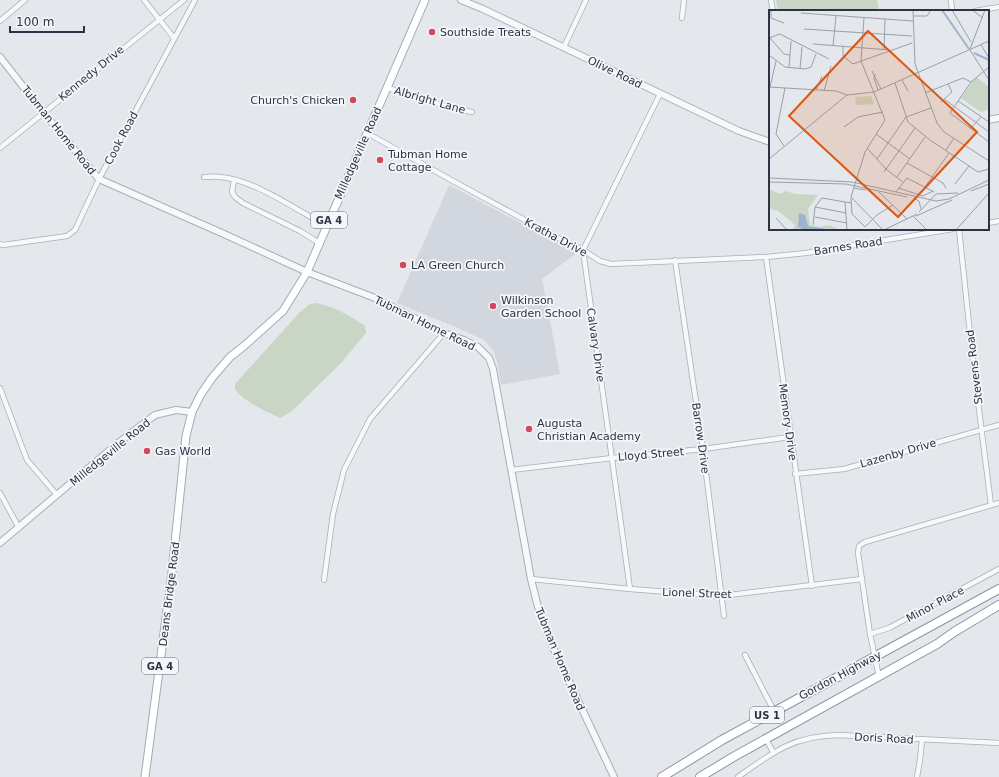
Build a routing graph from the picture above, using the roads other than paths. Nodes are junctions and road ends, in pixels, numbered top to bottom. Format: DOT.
graph roads {
  1 [pos="26,0"];
  2 [pos="144,0"];
  3 [pos="184,0"];
  4 [pos="195,0"];
  5 [pos="425,0"];
  6 [pos="461,0"];
  7 [pos="586,0"];
  8 [pos="684,0"];
  9 [pos="771,0"];
  10 [pos="951,0"];
  11 [pos="999,7"];
  12 [pos="773,10"];
  13 [pos="952,10"];
  14 [pos="981,10"];
  15 [pos="682,18"];
  16 [pos="159,19"];
  17 [pos="0,21"];
  18 [pos="174,38"];
  19 [pos="564,47"];
  20 [pos="0,57"];
  21 [pos="388,88"];
  22 [pos="660,94"];
  23 [pos="43,112"];
  24 [pos="472,112"];
  25 [pos="999,118"];
  26 [pos="989,120"];
  27 [pos="367,133"];
  28 [pos="769,142"];
  29 [pos="0,148"];
  30 [pos="204,177"];
  31 [pos="100,179"];
  32 [pos="234,180"];
  33 [pos="999,221"];
  34 [pos="989,223"];
  35 [pos="326,226"];
  36 [pos="940,230"];
  37 [pos="959,230"];
  38 [pos="927,231"];
  39 [pos="319,242"];
  40 [pos="0,244"];
  41 [pos="583,250"];
  42 [pos="766,257"];
  43 [pos="675,260"];
  44 [pos="307,272"];
  45 [pos="444,333"];
  46 [pos="0,388"];
  47 [pos="192,412"];
  48 [pos="999,425"];
  49 [pos="981,429"];
  50 [pos="790,436"];
  51 [pos="704,449"];
  52 [pos="612,458"];
  53 [pos="511,470"];
  54 [pos="795,474"];
  55 [pos="0,493"];
  56 [pos="57,495"];
  57 [pos="999,503"];
  58 [pos="991,505"];
  59 [pos="18,528"];
  60 [pos="0,543"];
  61 [pos="999,569"];
  62 [pos="531,579"];
  63 [pos="862,579"];
  64 [pos="324,580"];
  65 [pos="812,586"];
  66 [pos="630,589"];
  67 [pos="999,589"];
  68 [pos="721,596"];
  69 [pos="999,605"];
  70 [pos="999,610"];
  71 [pos="724,616"];
  72 [pos="870,634"];
  73 [pos="937,644"];
  74 [pos="745,655"];
  75 [pos="874,656"];
  76 [pos="879,677"];
  77 [pos="774,711"];
  78 [pos="766,740"];
  79 [pos="922,740"];
  80 [pos="999,743"];
  81 [pos="773,752"];
  82 [pos="145,777"];
  83 [pos="614,777"];
  84 [pos="662,777"];
  85 [pos="700,777"];
  86 [pos="738,777"];
  87 [pos="916,777"];
  1 -- 17 [label="street"];
  2 -- 16 [label="street"];
  3 -- 16 [label="street, Kennedy Drive"];
  4 -- 18 [label="street, Cook Road"];
  5 -- 21 [label="main road, Milledgeville Road / GA 4"];
  6 -- 19 [label="street, Olive Road"];
  7 -- 19 [label="street"];
  8 -- 15 [label="street"];
  9 -- 12 [label="street"];
  10 -- 13 [label="street"];
  11 -- 14 [label="street"];
  16 -- 18 [label="street"];
  16 -- 23 [label="street, Kennedy Drive"];
  18 -- 31 [label="street, Cook Road"];
  19 -- 22 [label="street, Olive Road"];
  20 -- 23 [label="street, Tubman Home Road"];
  21 -- 24 [label="street, Albright Lane"];
  21 -- 27 [label="main road, Milledgeville Road / GA 4"];
  22 -- 28 [label="street, Olive Road"];
  22 -- 41 [label="street"];
  23 -- 29 [label="street, Kennedy Drive"];
  23 -- 31 [label="street, Tubman Home Road"];
  25 -- 26 [label="street"];
  27 -- 35 [label="main road, Milledgeville Road / GA 4"];
  27 -- 41 [label="street, Kratha Drive"];
  30 -- 32 [label="street"];
  31 -- 40 [label="street, Cook Road"];
  31 -- 44 [label="street, Tubman Home Road"];
  32 -- 35 [label="street"];
  32 -- 39 [label="street"];
  33 -- 34 [label="street"];
  35 -- 39 [label="main road, Milledgeville Road / GA 4"];
  36 -- 38 [label="street, Barnes Road"];
  37 -- 49 [label="street, Stevens Road"];
  38 -- 42 [label="street, Barnes Road"];
  39 -- 44 [label="main road, Milledgeville Road / GA 4"];
  41 -- 43 [label="street, Kratha Drive"];
  41 -- 52 [label="street, Calvary Drive"];
  42 -- 43 [label="street, Kratha Drive"];
  42 -- 50 [label="street, Memory Drive"];
  43 -- 51 [label="street, Barrow Drive"];
  44 -- 45 [label="street, Tubman Home Road"];
  44 -- 47 [label="main road, Milledgeville Road / GA 4"];
  45 -- 53 [label="street, Tubman Home Road"];
  45 -- 64 [label="street"];
  46 -- 56 [label="street"];
  47 -- 56 [label="street, Milledgeville Road"];
  47 -- 82 [label="main road, Deans Bridge Road / GA 4"];
  48 -- 49 [label="street, Lazenby Drive"];
  49 -- 54 [label="street, Lazenby Drive"];
  49 -- 58 [label="street, Stevens Road"];
  50 -- 51 [label="street, Lloyd Street"];
  50 -- 54 [label="street, Memory Drive"];
  51 -- 52 [label="street, Lloyd Street"];
  51 -- 68 [label="street, Barrow Drive"];
  52 -- 53 [label="street, Lloyd Street"];
  52 -- 66 [label="street, Calvary Drive"];
  53 -- 62 [label="street, Tubman Home Road"];
  54 -- 65 [label="street, Memory Drive"];
  55 -- 59 [label="street"];
  56 -- 59 [label="street, Milledgeville Road"];
  57 -- 58 [label="street"];
  58 -- 63 [label="street"];
  59 -- 60 [label="street, Milledgeville Road"];
  61 -- 72 [label="street, Minor Place"];
  62 -- 66 [label="street, Lionel Street"];
  62 -- 83 [label="street, Tubman Home Road"];
  63 -- 65 [label="street, Lionel Street"];
  63 -- 72 [label="street"];
  65 -- 68 [label="street, Lionel Street"];
  66 -- 68 [label="street, Lionel Street"];
  67 -- 75 [label="highway, Gordon Highway / US 1"];
  68 -- 71 [label="street, Barrow Drive"];
  69 -- 73 [label="highway, Gordon Highway / US 1"];
  70 -- 73 [label="highway"];
  72 -- 75 [label="street"];
  73 -- 76 [label="highway, Gordon Highway / US 1"];
  74 -- 77 [label="street"];
  75 -- 76 [label="street"];
  75 -- 77 [label="highway, Gordon Highway / US 1"];
  76 -- 78 [label="highway, Gordon Highway / US 1"];
  77 -- 84 [label="highway, Gordon Highway / US 1"];
  78 -- 81 [label="street"];
  78 -- 85 [label="highway, Gordon Highway / US 1"];
  79 -- 80 [label="street, Doris Road"];
  79 -- 81 [label="street, Doris Road"];
  79 -- 87 [label="street"];
  81 -- 86 [label="street, Doris Road"];
}
